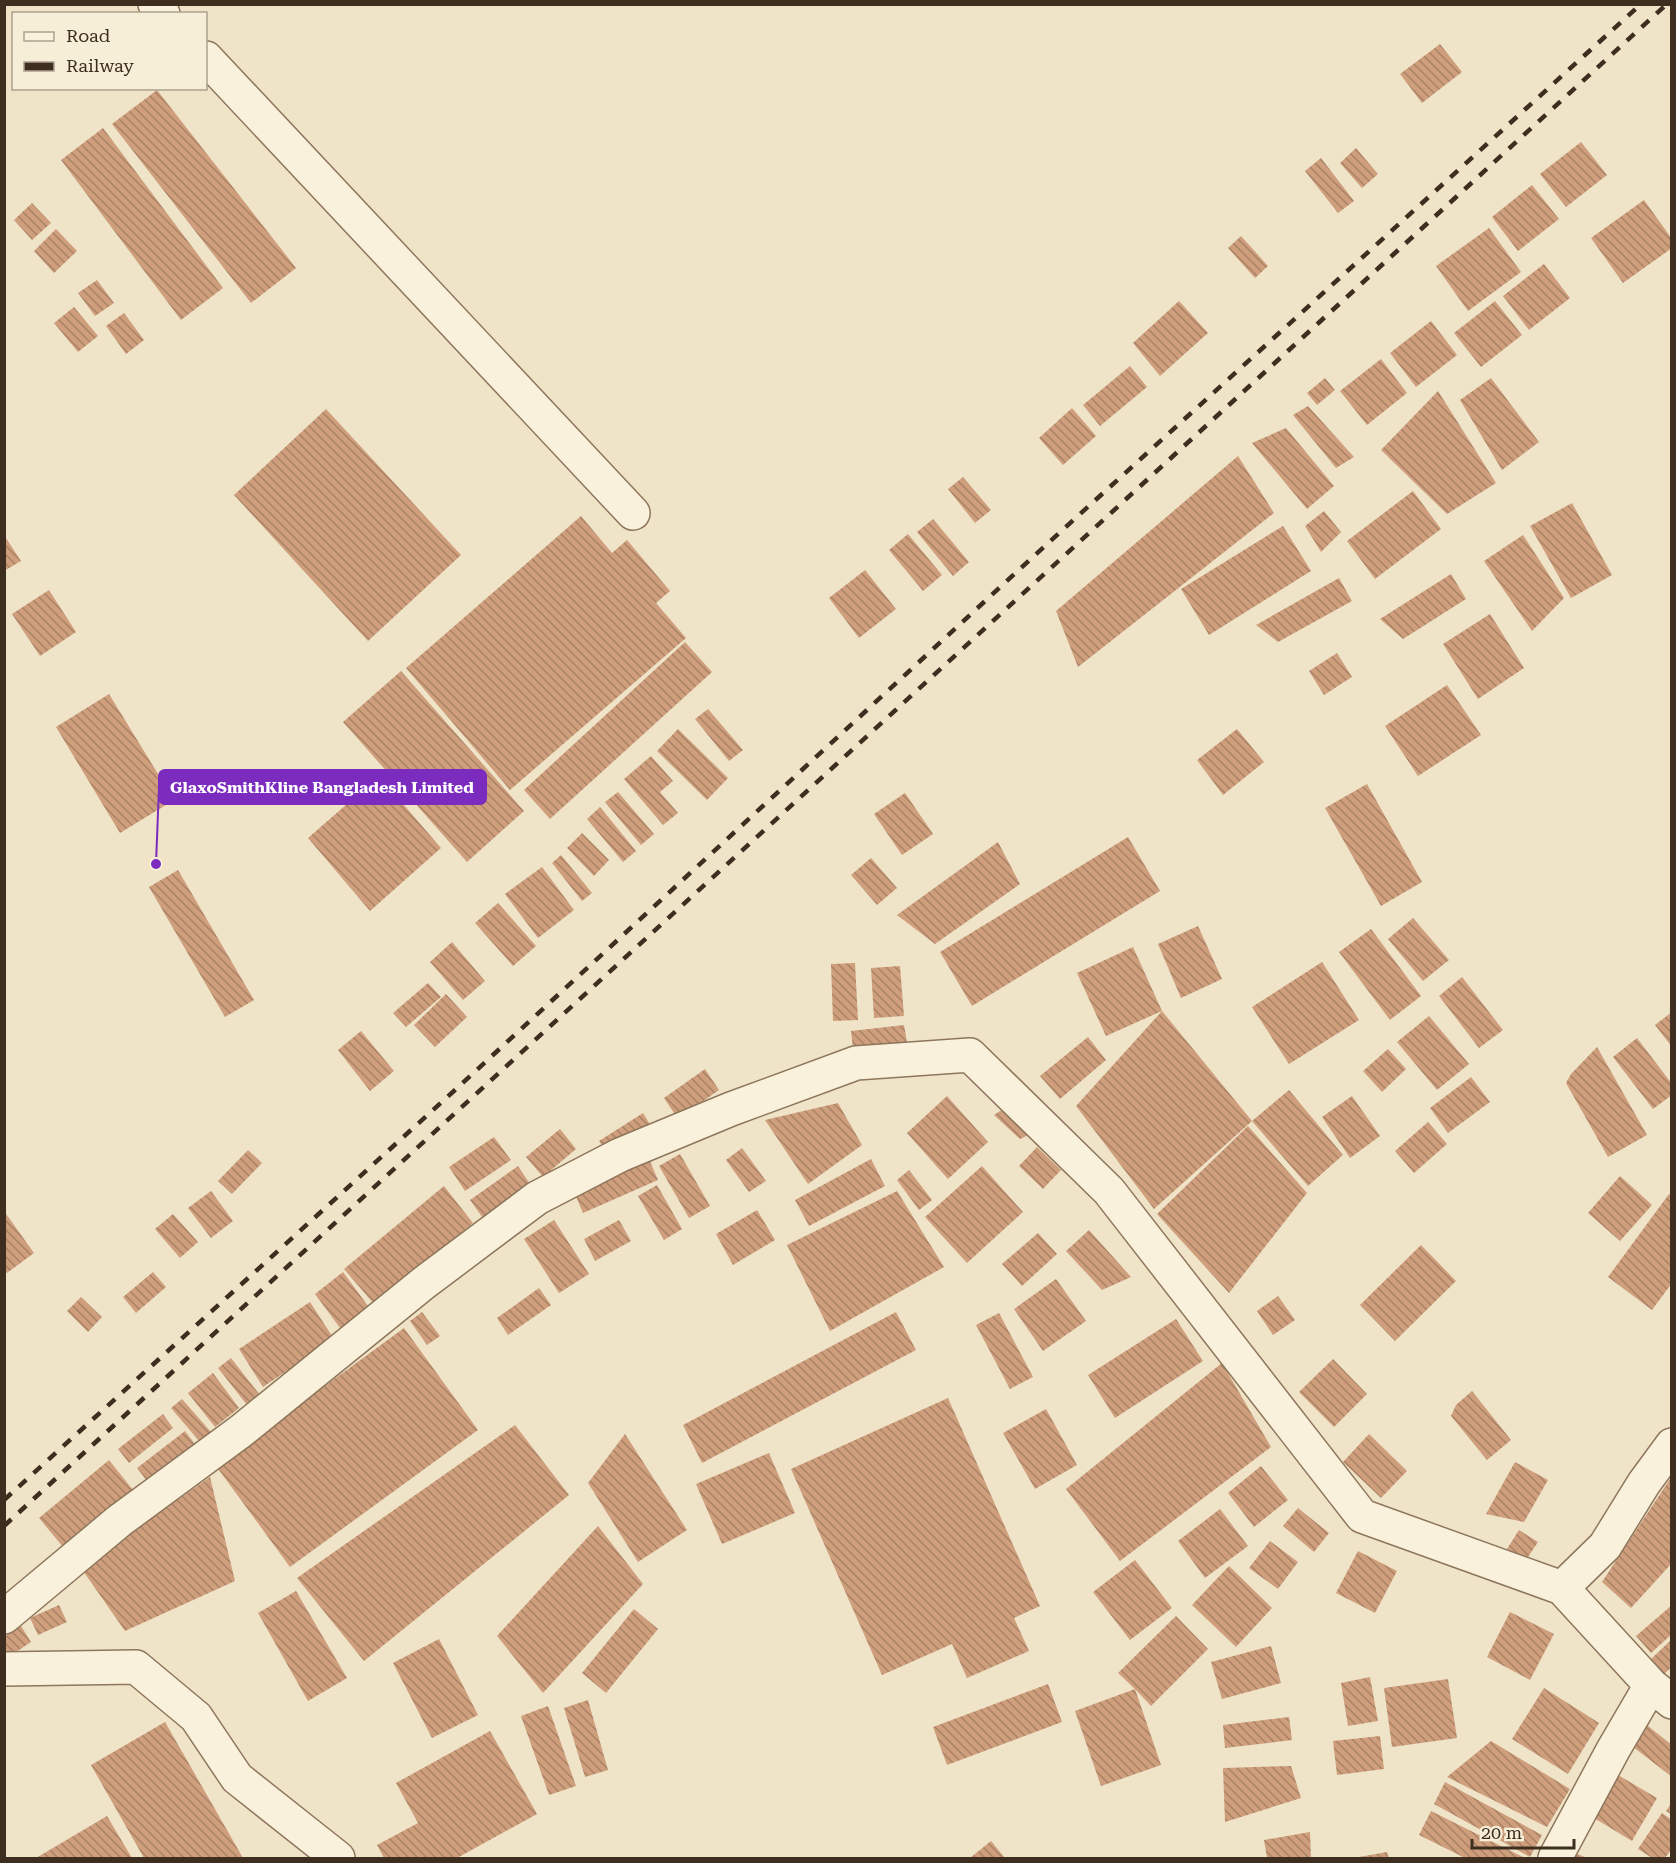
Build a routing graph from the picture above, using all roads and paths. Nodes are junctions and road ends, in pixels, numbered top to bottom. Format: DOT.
graph roads {
  1 [pos="207,59"];
  2 [pos="633,513"];
  3 [pos="1671,1445"];
  4 [pos="1562,1588"];
  5 [pos="4,1617"];
  6 [pos="4,1669"];
  7 [pos="1661,1693"];
  8 [pos="338,1858"];
  9 [pos="1555,1858"];
  1 -- 2 [label="street"];
  3 -- 4 [label="street"];
  4 -- 5 [label="street"];
  4 -- 7 [label="street"];
  6 -- 8 [label="street"];
  7 -- 9 [label="street"];
}
